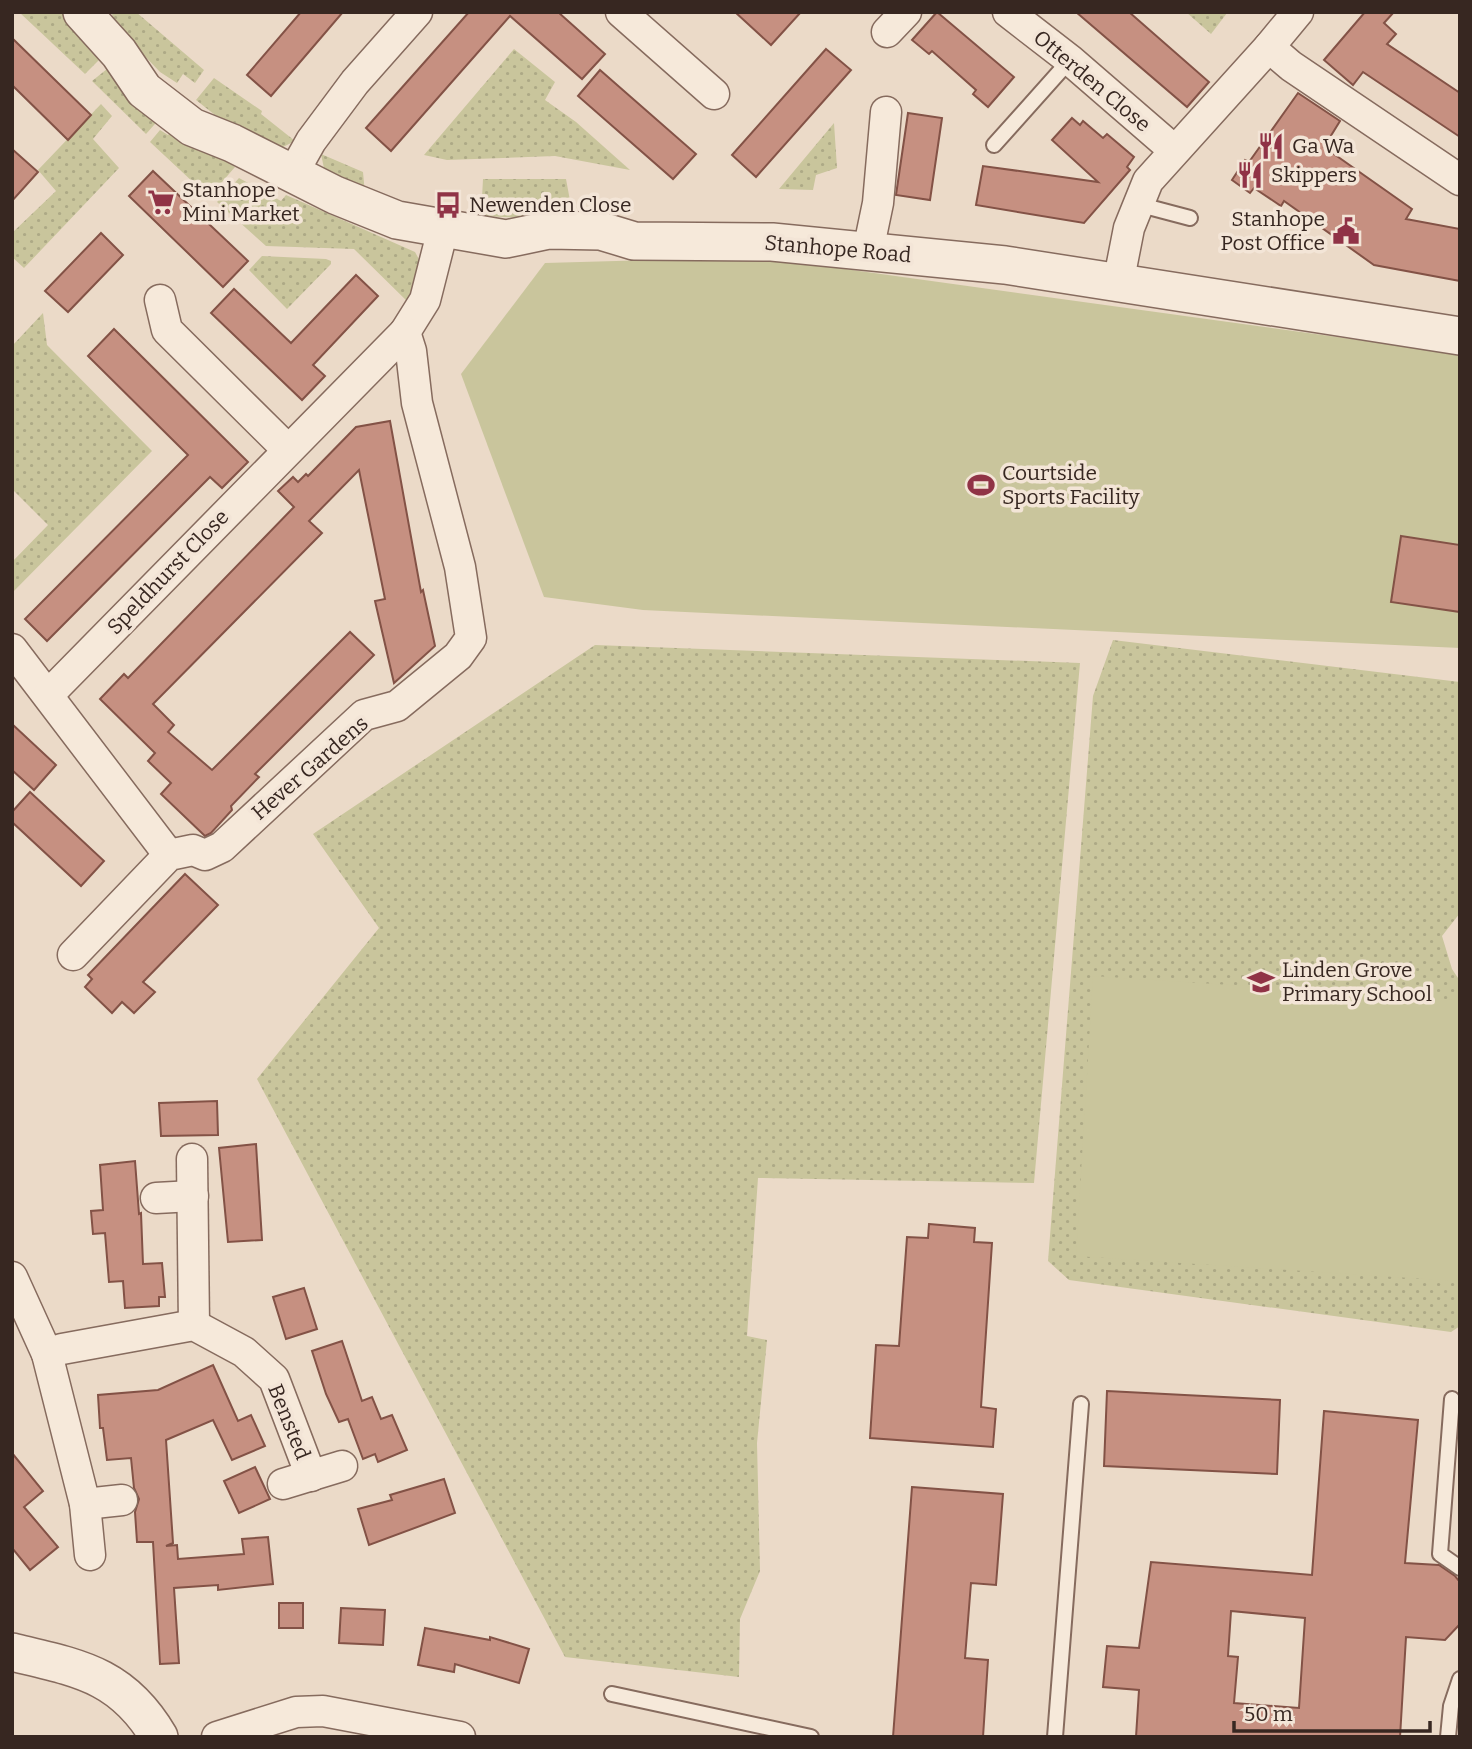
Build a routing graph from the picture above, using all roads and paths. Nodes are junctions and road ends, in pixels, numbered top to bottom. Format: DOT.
graph roads {
  1 [pos="82,12"];
  2 [pos="416,12"];
  3 [pos="621,12"];
  4 [pos="1009,12"];
  5 [pos="1298,12"];
  6 [pos="1269,47"];
  7 [pos="1069,60"];
  8 [pos="714,94"];
  9 [pos="886,112"];
  10 [pos="994,145"];
  11 [pos="1174,150"];
  12 [pos="292,174"];
  13 [pos="1460,180"];
  14 [pos="1137,204"];
  15 [pos="1190,218"];
  16 [pos="443,229"];
  17 [pos="868,251"];
  18 [pos="1118,284"];
  19 [pos="160,300"];
  20 [pos="405,332"];
  21 [pos="1460,336"];
  22 [pos="288,450"];
  23 [pos="12,649"];
  24 [pos="49,694"];
  25 [pos="169,855"];
  26 [pos="73,956"];
  27 [pos="192,1159"];
  28 [pos="193,1196"];
  29 [pos="156,1198"];
  30 [pos="12,1277"];
  31 [pos="194,1325"];
  32 [pos="47,1354"];
  33 [pos="1081,1404"];
  34 [pos="1454,1407"];
  35 [pos="342,1466"];
  36 [pos="122,1500"];
  37 [pos="85,1504"];
  38 [pos="90,1555"];
  39 [pos="1460,1568"];
  40 [pos="12,1652"];
  41 [pos="1460,1679"];
  42 [pos="612,1694"];
  43 [pos="229,1735"];
  44 [pos="159,1737"];
  45 [pos="460,1737"];
  46 [pos="811,1737"];
  47 [pos="1055,1737"];
  48 [pos="1448,1737"];
  1 -- 12 [label="street"];
  2 -- 12 [label="street"];
  3 -- 8 [label="street"];
  4 -- 7 [label="street, Otterden Close"];
  5 -- 6 [label="street"];
  6 -- 11 [label="street"];
  6 -- 13 [label="street"];
  7 -- 10 [label="lane"];
  7 -- 11 [label="street, Otterden Close"];
  9 -- 17 [label="street"];
  11 -- 14 [label="street"];
  12 -- 16 [label="street"];
  14 -- 15 [label="lane"];
  14 -- 18 [label="street"];
  16 -- 17 [label="street, Stanhope Road"];
  16 -- 20 [label="street, Speldhurst Close"];
  17 -- 18 [label="street, Stanhope Road"];
  18 -- 21 [label="street, Stanhope Road"];
  19 -- 22 [label="street"];
  20 -- 22 [label="street, Speldhurst Close"];
  20 -- 25 [label="street, Hever Gardens"];
  22 -- 24 [label="street, Speldhurst Close"];
  23 -- 24 [label="street"];
  24 -- 25 [label="street"];
  25 -- 26 [label="street"];
  27 -- 28 [label="street"];
  28 -- 29 [label="street"];
  28 -- 31 [label="street"];
  30 -- 32 [label="street"];
  31 -- 32 [label="street"];
  31 -- 35 [label="street, Bensted"];
  32 -- 37 [label="street"];
  33 -- 47 [label="lane"];
  34 -- 39 [label="lane"];
  36 -- 37 [label="street"];
  37 -- 38 [label="street"];
  40 -- 44 [label="street"];
  41 -- 48 [label="lane"];
  42 -- 46 [label="lane"];
  43 -- 45 [label="street"];
}
